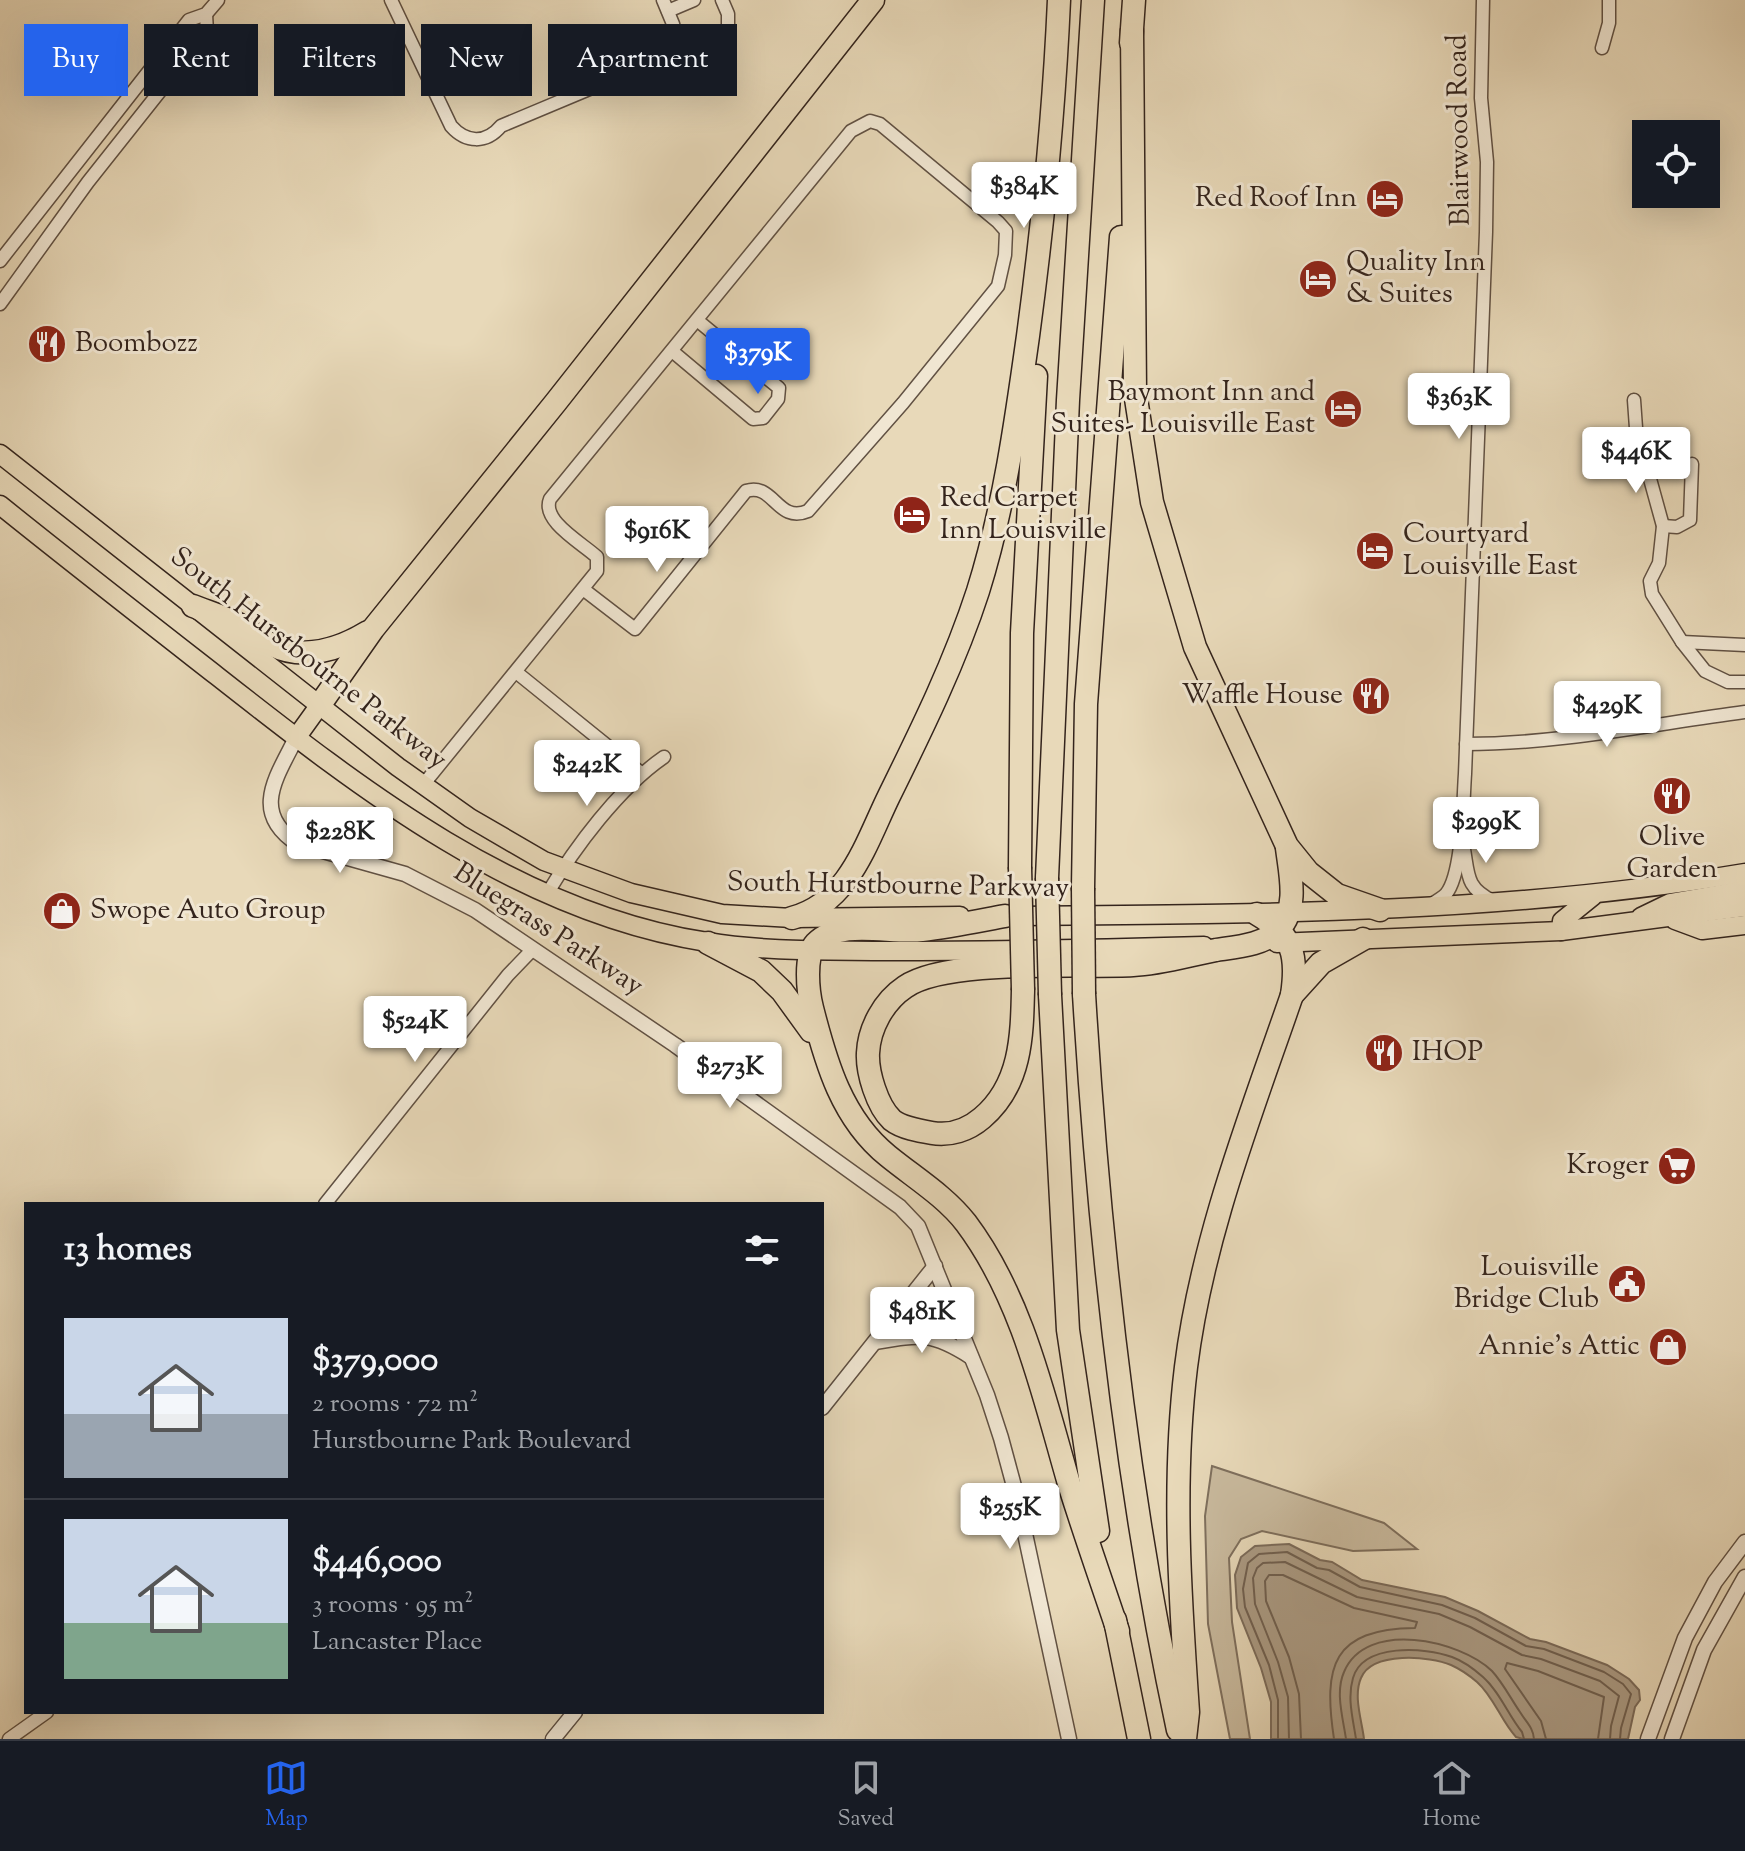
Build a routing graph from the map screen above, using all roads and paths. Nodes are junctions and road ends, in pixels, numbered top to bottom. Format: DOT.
graph roads {
  1 [pos="218,0"];
  2 [pos="391,0"];
  3 [pos="694,0"];
  4 [pos="722,0"];
  5 [pos="873,0"];
  6 [pos="1059,0"];
  7 [pos="1093,0"];
  8 [pos="1134,0"];
  9 [pos="1483,0"];
  10 [pos="1609,0"];
  11 [pos="665,6"];
  12 [pos="206,14"];
  13 [pos="728,24"];
  14 [pos="1132,31"];
  15 [pos="1602,48"];
  16 [pos="573,96"];
  17 [pos="1045,207"];
  18 [pos="0,261"];
  19 [pos="0,304"];
  20 [pos="697,320"];
  21 [pos="672,351"];
  22 [pos="1634,400"];
  23 [pos="0,454"];
  24 [pos="1692,464"];
  25 [pos="0,505"];
  26 [pos="1663,526"];
  27 [pos="583,589"];
  28 [pos="193,606"];
  29 [pos="373,629"];
  30 [pos="1682,642"];
  31 [pos="1745,645"];
  32 [pos="516,672"];
  33 [pos="1745,682"];
  34 [pos="319,706"];
  35 [pos="1745,712"];
  36 [pos="296,738"];
  37 [pos="1466,744"];
  38 [pos="664,757"];
  39 [pos="641,773"];
  40 [pos="423,785"];
  41 [pos="1461,835"];
  42 [pos="1287,846"];
  43 [pos="562,869"];
  44 [pos="1745,873"];
  45 [pos="1745,890"];
  46 [pos="547,894"];
  47 [pos="1596,895"];
  48 [pos="1499,904"];
  49 [pos="1745,907"];
  50 [pos="1427,908"];
  51 [pos="1380,910"];
  52 [pos="1257,914"];
  53 [pos="1005,916"];
  54 [pos="792,918"];
  55 [pos="1672,919"];
  56 [pos="1623,925"];
  57 [pos="1745,925"];
  58 [pos="1285,929"];
  59 [pos="1561,931"];
  60 [pos="1363,939"];
  61 [pos="708,943"];
  62 [pos="1249,944"];
  63 [pos="533,949"];
  64 [pos="811,950"];
  65 [pos="1292,995"];
  66 [pos="824,1050"];
  67 [pos="327,1202"];
  68 [pos="935,1266"];
  69 [pos="876,1342"];
  70 [pos="972,1357"];
  71 [pos="824,1406"];
  72 [pos="1745,1542"];
  73 [pos="1745,1577"];
  74 [pos="1118,1631"];
  75 [pos="44,1714"];
  76 [pos="573,1714"];
  77 [pos="9,1739"];
  78 [pos="553,1739"];
  79 [pos="1069,1739"];
  80 [pos="1139,1739"];
  81 [pos="1182,1739"];
  82 [pos="1648,1739"];
  83 [pos="1672,1739"];
  1 -- 12 [label="street"];
  2 -- 16 [label="street"];
  3 -- 11 [label="street"];
  4 -- 13 [label="street"];
  5 -- 29 [label="highway"];
  6 -- 17 [label="highway"];
  7 -- 74 [label="highway, bridge"];
  8 -- 14 [label="highway"];
  9 -- 37 [label="street, Blairwood Road"];
  10 -- 15 [label="street"];
  12 -- 18 [label="street"];
  12 -- 19 [label="street"];
  14 -- 42 [label="highway"];
  14 -- 81 [label="highway, bridge"];
  17 -- 54 [label="highway"];
  17 -- 62 [label="highway, bridge"];
  20 -- 21 [label="street"];
  20 -- 21 [label="street"];
  20 -- 27 [label="street"];
  21 -- 27 [label="street"];
  22 -- 26 [label="street"];
  23 -- 28 [label="main road, South Hurstbourne Parkway"];
  24 -- 26 [label="street"];
  25 -- 36 [label="main road"];
  26 -- 30 [label="street"];
  27 -- 32 [label="street"];
  28 -- 29 [label="highway"];
  28 -- 34 [label="main road, South Hurstbourne Parkway"];
  29 -- 34 [label="highway"];
  30 -- 31 [label="street"];
  30 -- 33 [label="street"];
  32 -- 39 [label="street"];
  32 -- 40 [label="street"];
  34 -- 36 [label="main road"];
  34 -- 40 [label="main road, South Hurstbourne Parkway"];
  35 -- 37 [label="street"];
  36 -- 46 [label="main road"];
  36 -- 63 [label="street, Bluegrass Parkway"];
  37 -- 41 [label="street, Blairwood Road"];
  38 -- 39 [label="street"];
  39 -- 43 [label="street"];
  40 -- 43 [label="main road, South Hurstbourne Parkway"];
  41 -- 48 [label="street, Blairwood Road"];
  41 -- 50 [label="street, Blairwood Road"];
  42 -- 51 [label="highway"];
  42 -- 58 [label="highway"];
  43 -- 46 [label="street"];
  43 -- 54 [label="main road, South Hurstbourne Parkway"];
  44 -- 47 [label="main road"];
  45 -- 56 [label="main road"];
  46 -- 61 [label="main road"];
  47 -- 48 [label="main road"];
  47 -- 59 [label="main road"];
  48 -- 50 [label="main road"];
  49 -- 55 [label="main road"];
  50 -- 51 [label="main road"];
  51 -- 58 [label="main road"];
  52 -- 53 [label="main road, South Hurstbourne Parkway"];
  52 -- 58 [label="highway"];
  53 -- 54 [label="main road, South Hurstbourne Parkway"];
  53 -- 64 [label="highway"];
  55 -- 56 [label="main road"];
  55 -- 57 [label="main road"];
  56 -- 59 [label="main road"];
  58 -- 60 [label="main road"];
  58 -- 62 [label="highway"];
  58 -- 65 [label="highway"];
  59 -- 60 [label="main road"];
  60 -- 65 [label="highway"];
  61 -- 64 [label="main road"];
  61 -- 66 [label="highway"];
  62 -- 64 [label="main road"];
  63 -- 67 [label="street"];
  63 -- 68 [label="street, Bluegrass Parkway"];
  64 -- 66 [label="highway"];
  65 -- 81 [label="highway"];
  66 -- 74 [label="highway"];
  68 -- 69 [label="street"];
  68 -- 70 [label="street, Bluegrass Parkway"];
  69 -- 70 [label="street"];
  69 -- 71 [label="street"];
  70 -- 79 [label="street, Bluegrass Parkway"];
  72 -- 82 [label="street"];
  73 -- 83 [label="street"];
  74 -- 80 [label="highway"];
  75 -- 77 [label="street"];
  76 -- 78 [label="street"];
}
